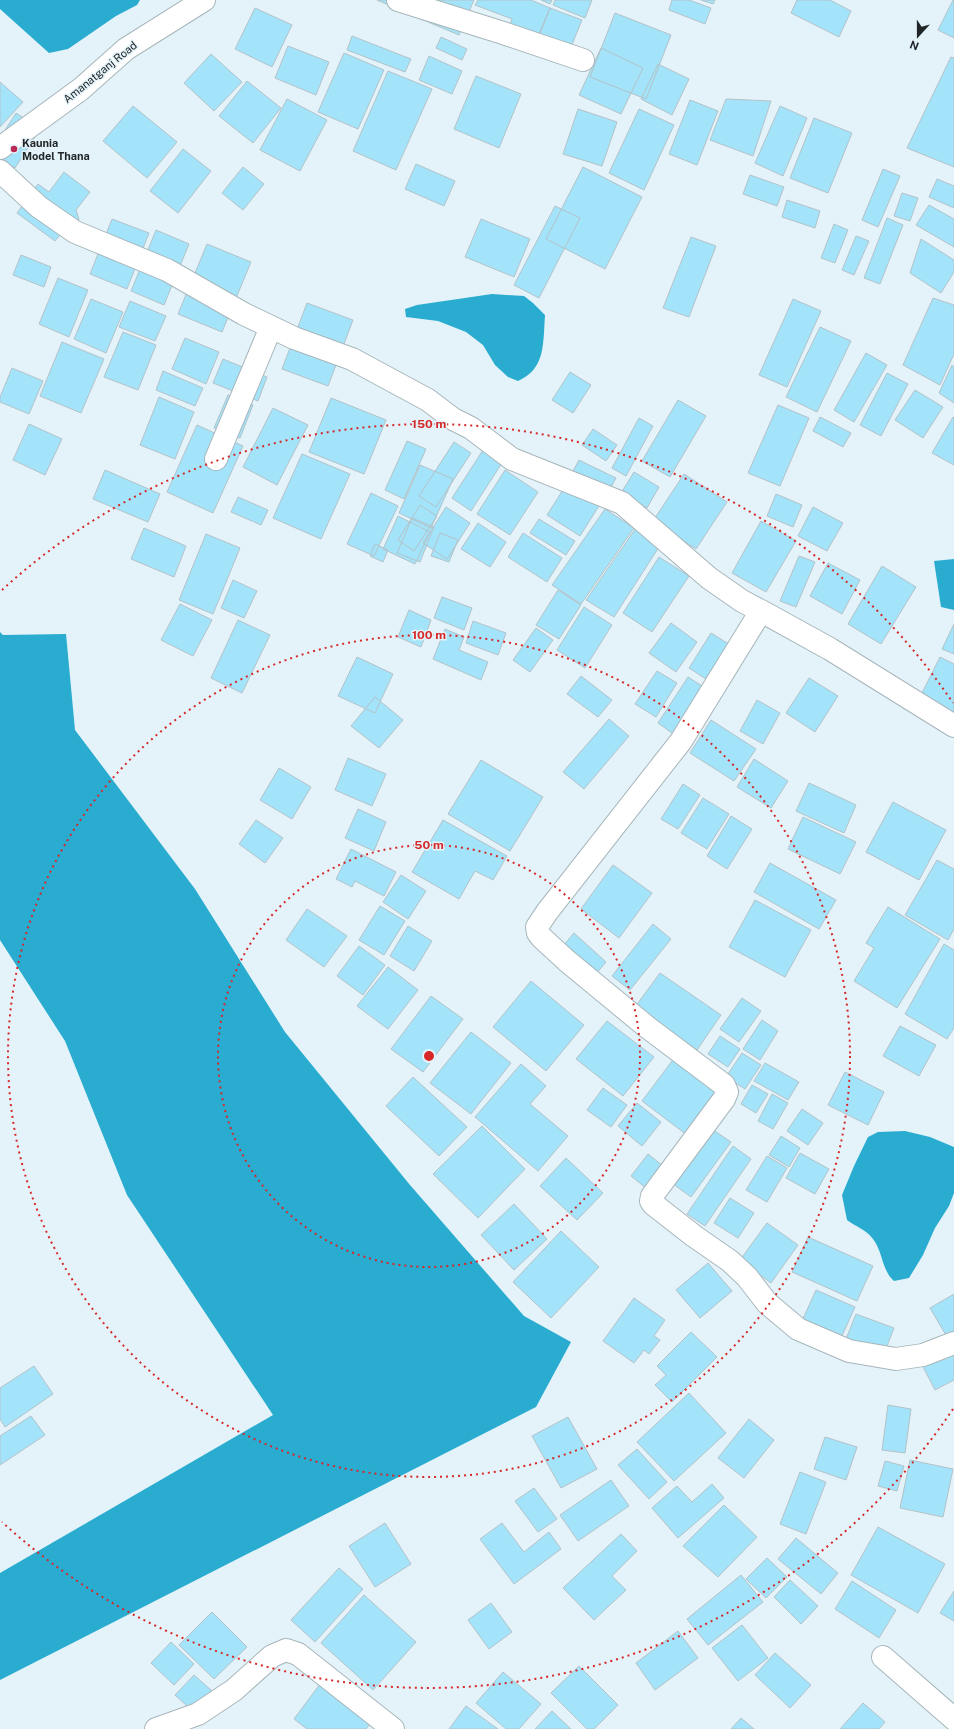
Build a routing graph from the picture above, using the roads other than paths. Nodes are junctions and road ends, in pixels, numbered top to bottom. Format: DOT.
graph roads {
  1 [pos="204,0"];
  2 [pos="398,0"];
  3 [pos="583,60"];
  4 [pos="0,147"];
  5 [pos="0,171"];
  6 [pos="271,327"];
  7 [pos="216,459"];
  8 [pos="762,611"];
  9 [pos="954,726"];
  10 [pos="954,1343"];
  11 [pos="883,1657"];
  12 [pos="954,1719"];
  13 [pos="156,1729"];
  14 [pos="393,1729"];
  1 -- 4 [label="street, Amanatganj Road"];
  2 -- 3 [label="street"];
  5 -- 6 [label="street"];
  6 -- 7 [label="street"];
  6 -- 8 [label="street"];
  8 -- 9 [label="street"];
  8 -- 10 [label="street"];
  11 -- 12 [label="street"];
  13 -- 14 [label="street"];
}
